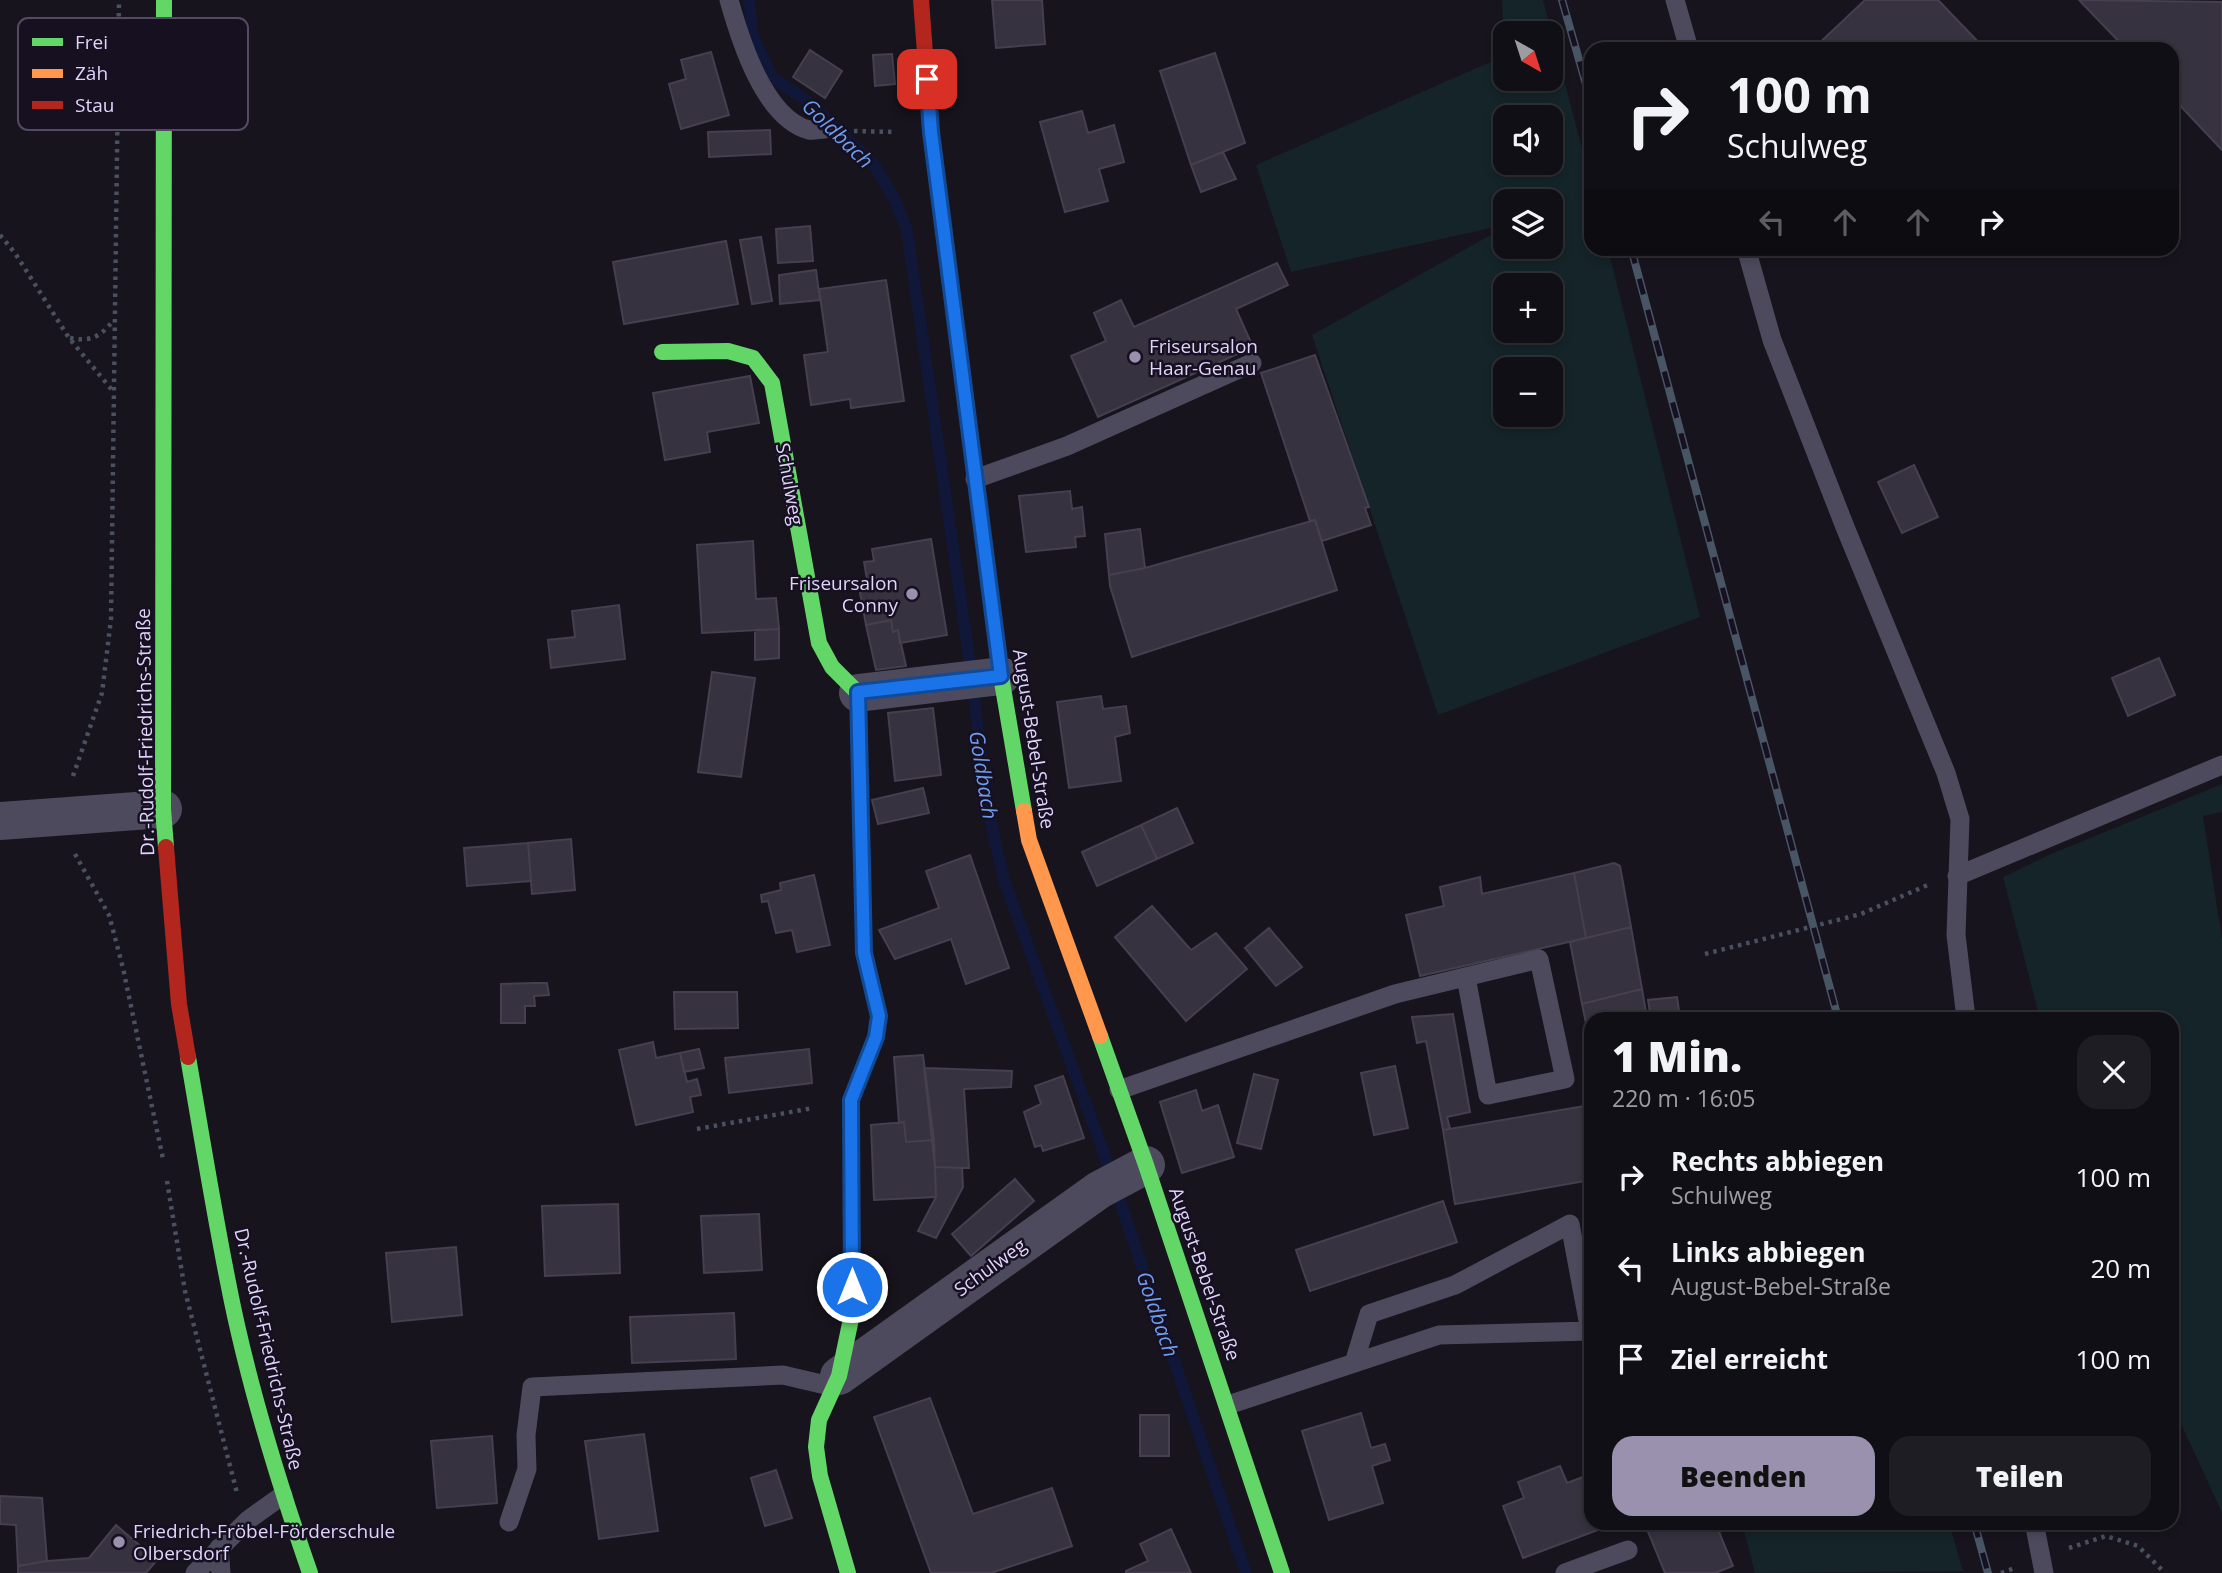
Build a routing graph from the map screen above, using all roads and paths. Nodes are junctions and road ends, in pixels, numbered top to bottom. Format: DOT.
graph roads {
  1 [pos="164,0"];
  2 [pos="729,0"];
  3 [pos="921,0"];
  4 [pos="1675,0"];
  5 [pos="164,18"];
  6 [pos="1687,42"];
  7 [pos="825,129"];
  8 [pos="164,130"];
  9 [pos="0,235"];
  10 [pos="1747,256"];
  11 [pos="114,321"];
  12 [pos="69,338"];
  13 [pos="662,352"];
  14 [pos="1252,363"];
  15 [pos="113,391"];
  16 [pos="975,479"];
  17 [pos="1001,676"];
  18 [pos="858,692"];
  19 [pos="2222,765"];
  20 [pos="163,809"];
  21 [pos="0,821"];
  22 [pos="1957,876"];
  23 [pos="1705,954"];
  24 [pos="1466,977"];
  25 [pos="1965,1012"];
  26 [pos="1119,1090"];
  27 [pos="851,1100"];
  28 [pos="697,1129"];
  29 [pos="1146,1165"];
  30 [pos="1584,1299"];
  31 [pos="1584,1331"];
  32 [pos="1354,1363"];
  33 [pos="836,1382"];
  34 [pos="1228,1405"];
  35 [pos="283,1495"];
  36 [pos="509,1522"];
  37 [pos="2035,1530"];
  38 [pos="219,1548"];
  39 [pos="1628,1550"];
  40 [pos="2042,1565"];
  41 [pos="195,1573"];
  42 [pos="221,1573"];
  43 [pos="310,1573"];
  44 [pos="848,1573"];
  45 [pos="1282,1573"];
  46 [pos="1565,1573"];
  47 [pos="2001,1573"];
  48 [pos="2165,1573"];
  1 -- 5 [label="street, Dr.-Rudolf-Friedrichs-Straße"];
  2 -- 7 [label="lane"];
  3 -- 16 [label="street, August-Bebel-Straße"];
  4 -- 6 [label="lane"];
  8 -- 20 [label="street, Dr.-Rudolf-Friedrichs-Straße"];
  9 -- 12 [label="path"];
  10 -- 22 [label="lane"];
  11 -- 12 [label="path"];
  12 -- 15 [label="path"];
  13 -- 18 [label="street, Schulweg"];
  14 -- 16 [label="lane"];
  16 -- 17 [label="street, August-Bebel-Straße"];
  17 -- 18 [label="street"];
  17 -- 26 [label="street, August-Bebel-Straße"];
  18 -- 27 [label="street, Schulweg"];
  19 -- 22 [label="lane"];
  20 -- 21 [label="street"];
  20 -- 35 [label="street, Dr.-Rudolf-Friedrichs-Straße"];
  22 -- 23 [label="path"];
  22 -- 25 [label="lane"];
  24 -- 24 [label="lane"];
  24 -- 26 [label="lane"];
  26 -- 29 [label="street, August-Bebel-Straße"];
  27 -- 28 [label="path"];
  27 -- 33 [label="street, Schulweg"];
  29 -- 33 [label="street, Schulweg"];
  29 -- 34 [label="street, August-Bebel-Straße"];
  30 -- 32 [label="lane"];
  31 -- 32 [label="lane"];
  32 -- 34 [label="lane"];
  33 -- 36 [label="lane"];
  33 -- 44 [label="street, Schulweg"];
  34 -- 45 [label="street, August-Bebel-Straße"];
  35 -- 38 [label="lane"];
  35 -- 43 [label="street, Dr.-Rudolf-Friedrichs-Straße"];
  37 -- 40 [label="lane"];
  38 -- 41 [label="lane"];
  38 -- 42 [label="lane"];
  39 -- 46 [label="lane"];
  40 -- 47 [label="path"];
  40 -- 48 [label="path"];
}
